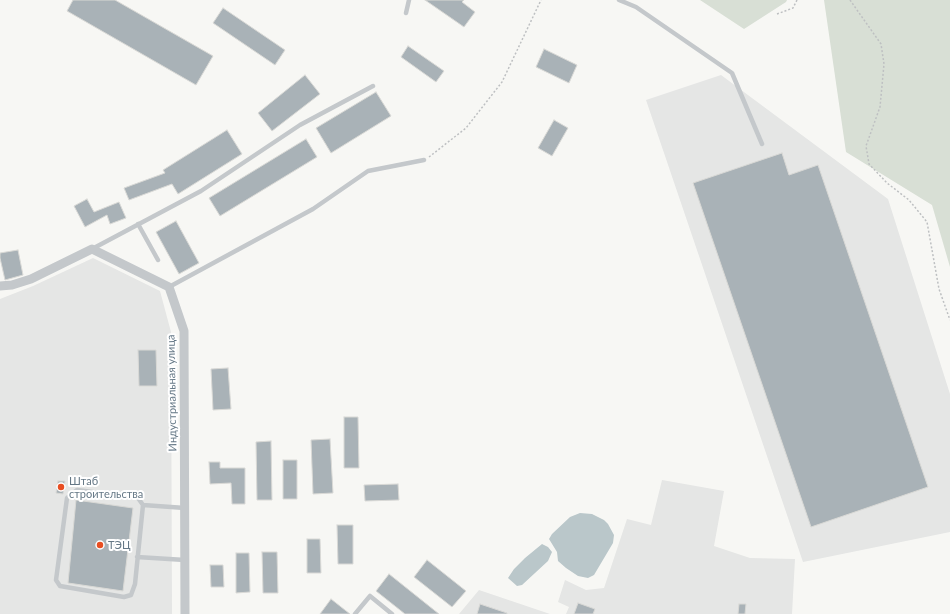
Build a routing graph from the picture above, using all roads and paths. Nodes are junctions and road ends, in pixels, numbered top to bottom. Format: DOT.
graph roads {
  1 [pos="409,0"];
  2 [pos="541,0"];
  3 [pos="619,0"];
  4 [pos="797,0"];
  5 [pos="850,0"];
  6 [pos="406,13"];
  7 [pos="777,14"];
  8 [pos="373,86"];
  9 [pos="762,144"];
  10 [pos="424,160"];
  11 [pos="138,224"];
  12 [pos="92,249"];
  13 [pos="158,260"];
  14 [pos="0,286"];
  15 [pos="169,287"];
  16 [pos="950,320"];
  17 [pos="143,505"];
  18 [pos="185,508"];
  19 [pos="137,557"];
  20 [pos="185,560"];
  21 [pos="185,614"];
  22 [pos="355,614"];
  23 [pos="392,614"];
  1 -- 6 [label="lane"];
  2 -- 10 [label="path"];
  3 -- 9 [label="lane"];
  4 -- 7 [label="path"];
  5 -- 16 [label="path"];
  8 -- 11 [label="lane"];
  10 -- 15 [label="lane"];
  11 -- 12 [label="lane"];
  11 -- 13 [label="lane"];
  12 -- 14 [label="street"];
  12 -- 15 [label="street"];
  15 -- 18 [label="street, Индустриальная улица"];
  17 -- 18 [label="lane"];
  17 -- 19 [label="lane"];
  17 -- 19 [label="lane"];
  18 -- 20 [label="street, Индустриальная улица"];
  19 -- 20 [label="lane"];
  20 -- 21 [label="street, Индустриальная улица"];
  22 -- 23 [label="lane"];
}
